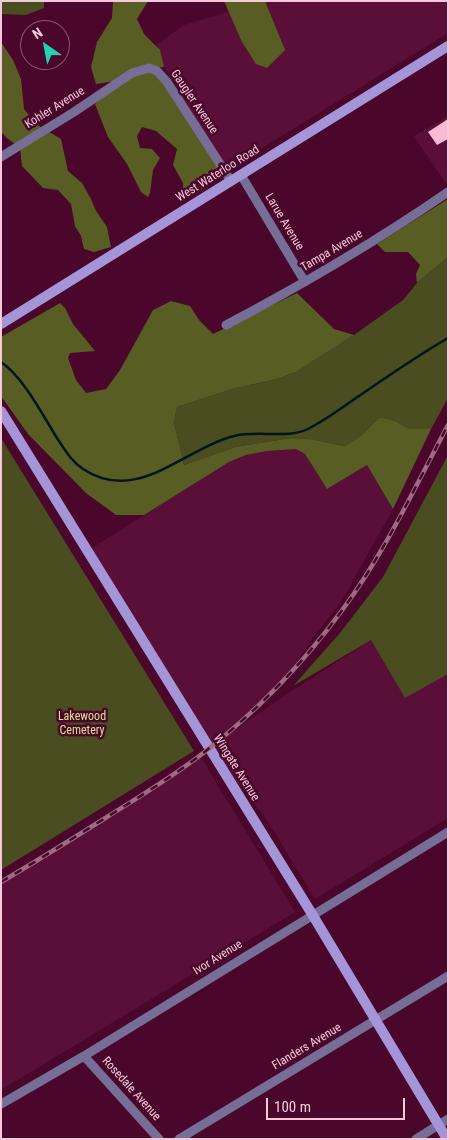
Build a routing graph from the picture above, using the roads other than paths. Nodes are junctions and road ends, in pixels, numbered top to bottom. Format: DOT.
graph roads {
  1 [pos="448,46"];
  2 [pos="123,80"];
  3 [pos="1,157"];
  4 [pos="241,174"];
  5 [pos="231,181"];
  6 [pos="448,192"];
  7 [pos="305,282"];
  8 [pos="1,324"];
  9 [pos="226,325"];
  10 [pos="1,411"];
  11 [pos="448,832"];
  12 [pos="312,914"];
  13 [pos="448,976"];
  14 [pos="375,1020"];
  15 [pos="84,1056"];
  16 [pos="1,1104"];
  17 [pos="448,1119"];
  18 [pos="438,1125"];
  19 [pos="159,1139"];
  20 [pos="179,1139"];
  21 [pos="416,1139"];
  22 [pos="447,1139"];
  1 -- 4 [label="street, West Waterloo Road"];
  2 -- 3 [label="street, Kohler Avenue"];
  2 -- 5 [label="street, Gaugler Avenue"];
  4 -- 5 [label="street, West Waterloo Road"];
  4 -- 7 [label="street, Larue Avenue"];
  5 -- 8 [label="street, West Waterloo Road"];
  6 -- 7 [label="street, Tampa Avenue"];
  7 -- 9 [label="street, Tampa Avenue"];
  10 -- 12 [label="street, Wingate Avenue"];
  11 -- 12 [label="street, Ivor Avenue"];
  12 -- 14 [label="street, Wingate Avenue"];
  12 -- 15 [label="street, Ivor Avenue"];
  13 -- 14 [label="street, Flanders Avenue"];
  14 -- 18 [label="street, Wingate Avenue"];
  14 -- 20 [label="street, Flanders Avenue"];
  15 -- 16 [label="street, Ivor Avenue"];
  15 -- 19 [label="street, Rosedale Avenue"];
  17 -- 18 [label="street"];
  18 -- 21 [label="street"];
  18 -- 22 [label="street, Wingate Avenue"];
}
